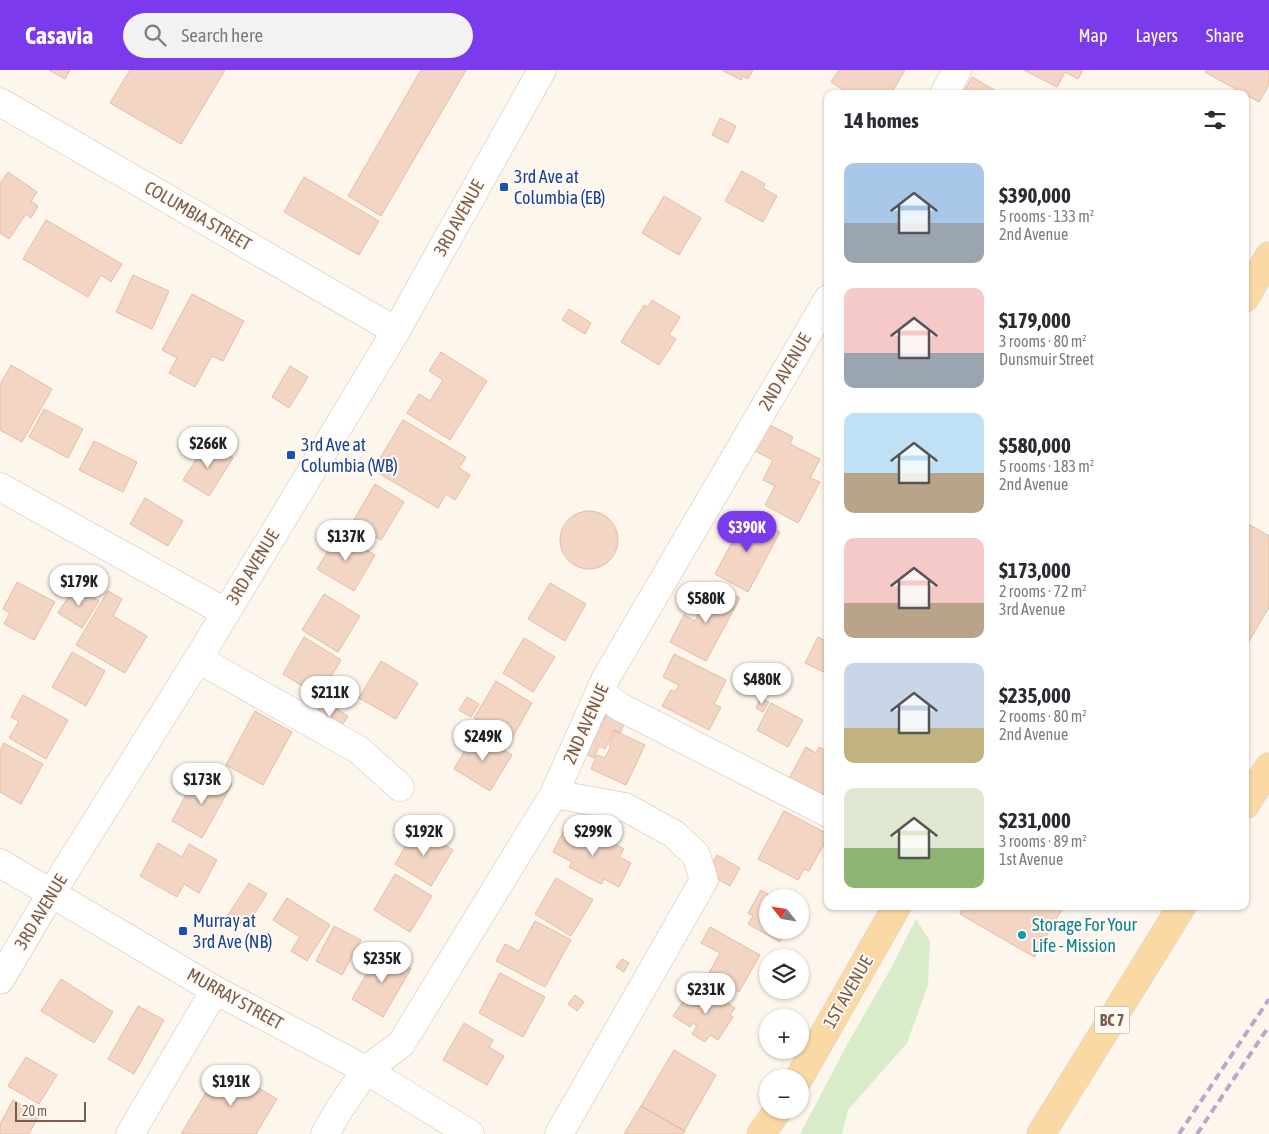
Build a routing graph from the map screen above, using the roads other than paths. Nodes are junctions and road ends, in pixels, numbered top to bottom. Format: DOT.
graph roads {
  1 [pos="542,70"];
  2 [pos="957,70"];
  3 [pos="946,90"];
  4 [pos="0,102"];
  5 [pos="1269,256"];
  6 [pos="1249,291"];
  7 [pos="824,305"];
  8 [pos="396,331"];
  9 [pos="0,487"];
  10 [pos="225,612"];
  11 [pos="198,658"];
  12 [pos="603,685"];
  13 [pos="1269,766"];
  14 [pos="400,787"];
  15 [pos="554,794"];
  16 [pos="1249,798"];
  17 [pos="824,811"];
  18 [pos="0,863"];
  19 [pos="52,892"];
  20 [pos="895,910"];
  21 [pos="1180,910"];
  22 [pos="0,980"];
  23 [pos="215,990"];
  24 [pos="805,1069"];
  25 [pos="366,1070"];
  26 [pos="772,1119"];
  27 [pos="785,1119"];
  28 [pos="130,1134"];
  29 [pos="325,1134"];
  30 [pos="470,1134"];
  31 [pos="559,1134"];
  32 [pos="761,1134"];
  33 [pos="780,1134"];
  34 [pos="1041,1134"];
  1 -- 8 [label="street, 3RD AVENUE"];
  2 -- 3 [label="street"];
  4 -- 8 [label="street, COLUMBIA STREET"];
  5 -- 6 [label="main road"];
  7 -- 12 [label="street, 2ND AVENUE"];
  8 -- 10 [label="street, 3RD AVENUE"];
  9 -- 10 [label="street"];
  10 -- 11 [label="street, 3RD AVENUE"];
  11 -- 14 [label="street"];
  11 -- 19 [label="street, 3RD AVENUE"];
  12 -- 15 [label="street, 2ND AVENUE"];
  12 -- 17 [label="street"];
  13 -- 16 [label="main road"];
  15 -- 25 [label="street, 2ND AVENUE"];
  15 -- 31 [label="street"];
  18 -- 19 [label="street, MURRAY STREET"];
  19 -- 22 [label="street, 3RD AVENUE"];
  19 -- 23 [label="street, MURRAY STREET"];
  20 -- 24 [label="main road, 1ST AVENUE"];
  21 -- 34 [label="main road, BC 7"];
  23 -- 25 [label="street, MURRAY STREET"];
  23 -- 28 [label="street"];
  25 -- 29 [label="street, 2ND AVENUE"];
  25 -- 30 [label="street, MURRAY STREET"];
  26 -- 32 [label="main road"];
  27 -- 33 [label="main road"];
}
